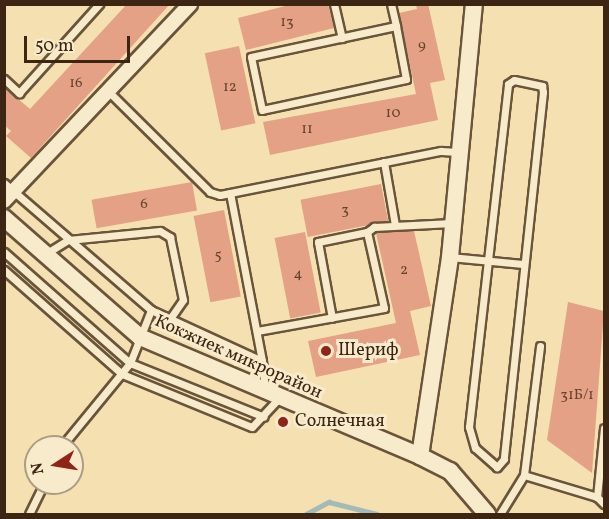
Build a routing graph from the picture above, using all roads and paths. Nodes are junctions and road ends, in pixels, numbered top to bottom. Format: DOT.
graph roads {
  1 [pos="99,4"];
  2 [pos="190,4"];
  3 [pos="334,4"];
  4 [pos="391,4"];
  5 [pos="474,4"];
  6 [pos="396,27"];
  7 [pos="342,38"];
  8 [pos="4,79"];
  9 [pos="109,92"];
  10 [pos="458,152"];
  11 [pos="384,162"];
  12 [pos="8,192"];
  13 [pos="230,193"];
  14 [pos="4,218"];
  15 [pos="452,223"];
  16 [pos="395,225"];
  17 [pos="367,232"];
  18 [pos="68,240"];
  19 [pos="4,252"];
  20 [pos="45,253"];
  21 [pos="450,257"];
  22 [pos="487,262"];
  23 [pos="523,264"];
  24 [pos="4,270"];
  25 [pos="151,310"];
  26 [pos="332,318"];
  27 [pos="170,320"];
  28 [pos="257,331"];
  29 [pos="140,337"];
  30 [pos="540,346"];
  31 [pos="262,361"];
  32 [pos="130,363"];
  33 [pos="122,374"];
  34 [pos="272,395"];
  35 [pos="264,417"];
  36 [pos="604,428"];
  37 [pos="72,435"];
  38 [pos="420,456"];
  39 [pos="524,475"];
  40 [pos="38,495"];
  41 [pos="597,497"];
  42 [pos="604,504"];
  43 [pos="29,514"];
  44 [pos="487,514"];
  45 [pos="500,514"];
  1 -- 8 [label="lane"];
  2 -- 9 [label="street"];
  3 -- 7 [label="lane"];
  4 -- 6 [label="lane"];
  5 -- 10 [label="street"];
  6 -- 7 [label="lane"];
  6 -- 7 [label="lane"];
  9 -- 12 [label="street"];
  9 -- 13 [label="lane"];
  10 -- 11 [label="lane"];
  10 -- 15 [label="street"];
  11 -- 13 [label="lane"];
  11 -- 16 [label="lane"];
  12 -- 18 [label="lane"];
  13 -- 28 [label="lane"];
  14 -- 20 [label="street, Кокжиек микрорайон"];
  15 -- 16 [label="lane"];
  15 -- 21 [label="street"];
  16 -- 17 [label="lane"];
  17 -- 26 [label="lane"];
  17 -- 26 [label="lane"];
  18 -- 20 [label="lane"];
  18 -- 25 [label="lane"];
  18 -- 27 [label="lane"];
  19 -- 32 [label="lane"];
  20 -- 29 [label="street, Кокжиек микрорайон"];
  21 -- 22 [label="lane"];
  21 -- 38 [label="street"];
  22 -- 23 [label="lane"];
  22 -- 23 [label="lane"];
  22 -- 23 [label="lane"];
  24 -- 33 [label="lane"];
  25 -- 27 [label="lane"];
  25 -- 29 [label="lane"];
  26 -- 28 [label="lane"];
  27 -- 31 [label="lane"];
  28 -- 31 [label="lane"];
  29 -- 32 [label="lane"];
  29 -- 34 [label="street, Кокжиек микрорайон"];
  30 -- 39 [label="lane"];
  31 -- 34 [label="lane"];
  32 -- 33 [label="lane"];
  32 -- 35 [label="lane"];
  33 -- 35 [label="lane"];
  33 -- 37 [label="lane"];
  34 -- 35 [label="lane"];
  34 -- 38 [label="street, Кокжиек микрорайон"];
  36 -- 41 [label="lane"];
  38 -- 44 [label="street, Кокжиек микрорайон"];
  39 -- 41 [label="lane"];
  39 -- 45 [label="lane"];
  40 -- 43 [label="lane"];
  41 -- 42 [label="lane"];
}
